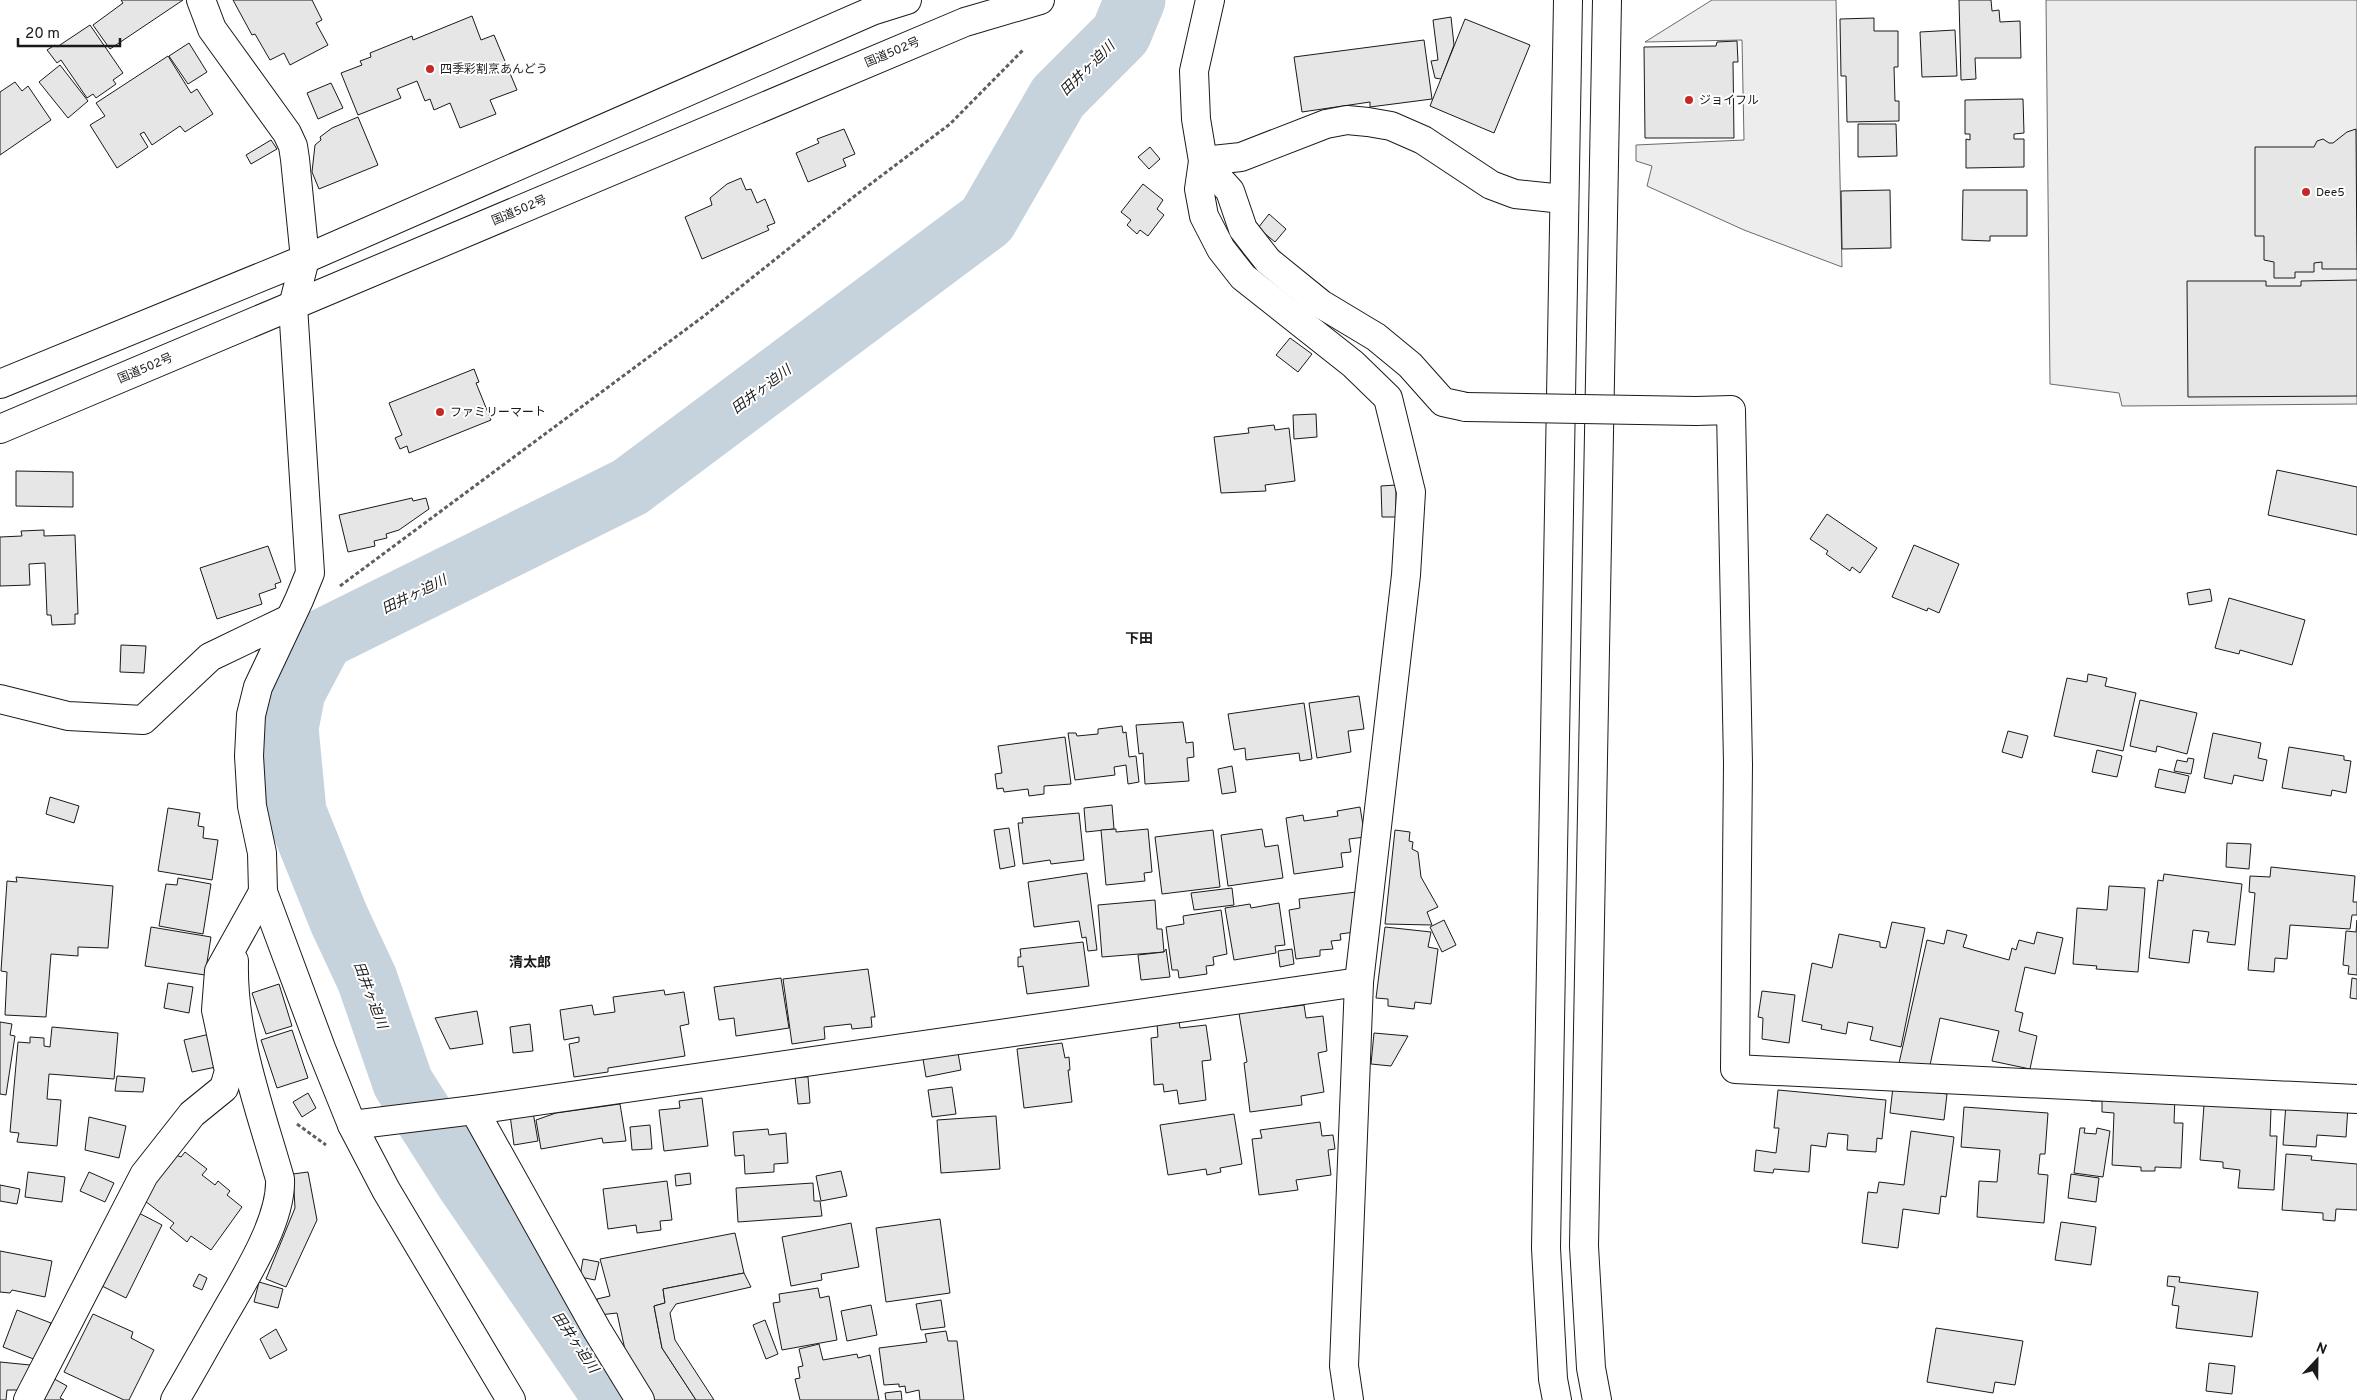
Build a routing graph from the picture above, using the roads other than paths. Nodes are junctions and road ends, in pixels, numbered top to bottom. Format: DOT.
graph roads {
  1 [pos="201,0"];
  2 [pos="907,0"];
  3 [pos="1040,0"];
  4 [pos="1210,0"];
  5 [pos="1568,0"];
  6 [pos="1607,0"];
  7 [pos="1203,161"];
  8 [pos="1563,199"];
  9 [pos="305,259"];
  10 [pos="293,306"];
  11 [pos="0,384"];
  12 [pos="0,429"];
  13 [pos="289,619"];
  14 [pos="0,699"];
  15 [pos="263,892"];
  16 [pos="235,940"];
  17 [pos="1359,982"];
  18 [pos="2357,1099"];
  19 [pos="464,1112"];
  20 [pos="364,1124"];
  21 [pos="28,1400"];
  22 [pos="175,1400"];
  23 [pos="511,1400"];
  24 [pos="640,1400"];
  25 [pos="1348,1400"];
  26 [pos="1557,1400"];
  27 [pos="1597,1400"];
  1 -- 9 [label="main road"];
  2 -- 9 [label="main road"];
  3 -- 10 [label="main road, 国道502号"];
  4 -- 7 [label="main road"];
  5 -- 8 [label="main road"];
  6 -- 27 [label="main road"];
  7 -- 8 [label="main road"];
  7 -- 17 [label="main road"];
  7 -- 18 [label="main road, bridge"];
  8 -- 26 [label="main road"];
  9 -- 10 [label="main road"];
  9 -- 11 [label="main road"];
  10 -- 12 [label="main road, 国道502号"];
  10 -- 13 [label="main road"];
  13 -- 14 [label="main road"];
  13 -- 15 [label="main road"];
  15 -- 16 [label="main road"];
  15 -- 20 [label="main road"];
  16 -- 21 [label="main road"];
  16 -- 22 [label="main road"];
  17 -- 19 [label="main road"];
  17 -- 25 [label="main road"];
  19 -- 20 [label="main road"];
  19 -- 24 [label="main road"];
  20 -- 23 [label="main road"];
}
